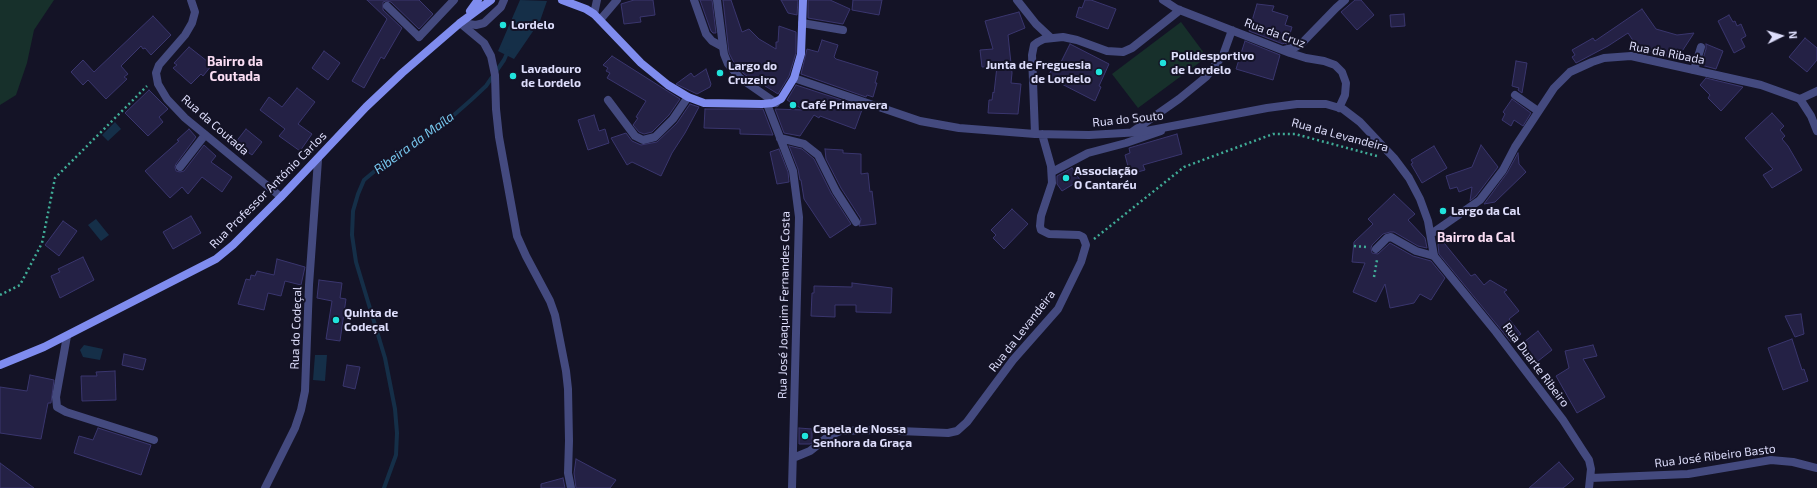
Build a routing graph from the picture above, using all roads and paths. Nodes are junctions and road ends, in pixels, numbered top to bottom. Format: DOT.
graph roads {
  1 [pos="191,0"];
  2 [pos="454,0"];
  3 [pos="478,0"];
  4 [pos="491,0"];
  5 [pos="504,0"];
  6 [pos="562,0"];
  7 [pos="596,0"];
  8 [pos="617,0"];
  9 [pos="694,0"];
  10 [pos="717,0"];
  11 [pos="803,0"];
  12 [pos="1017,0"];
  13 [pos="1163,0"];
  14 [pos="1345,0"];
  15 [pos="387,6"];
  16 [pos="1180,10"];
  17 [pos="594,14"];
  18 [pos="600,20"];
  19 [pos="460,22"];
  20 [pos="802,23"];
  21 [pos="843,30"];
  22 [pos="1232,30"];
  23 [pos="1051,38"];
  24 [pos="1701,47"];
  25 [pos="1284,50"];
  26 [pos="724,51"];
  27 [pos="1694,70"];
  28 [pos="156,77"];
  29 [pos="794,78"];
  30 [pos="1817,91"];
  31 [pos="1515,95"];
  32 [pos="688,97"];
  33 [pos="1800,99"];
  34 [pos="608,100"];
  35 [pos="771,103"];
  36 [pos="1340,108"];
  37 [pos="1538,111"];
  38 [pos="1172,127"];
  39 [pos="1817,131"];
  40 [pos="1130,133"];
  41 [pos="1038,134"];
  42 [pos="205,135"];
  43 [pos="780,138"];
  44 [pos="318,160"];
  45 [pos="1398,163"];
  46 [pos="180,167"];
  47 [pos="1052,172"];
  48 [pos="282,197"];
  49 [pos="856,222"];
  50 [pos="1431,234"];
  51 [pos="1086,245"];
  52 [pos="1376,249"];
  53 [pos="1434,256"];
  54 [pos="0,295"];
  55 [pos="67,336"];
  56 [pos="0,365"];
  57 [pos="154,440"];
  58 [pos="793,458"];
  59 [pos="1817,468"];
  60 [pos="1591,478"];
  61 [pos="265,488"];
  62 [pos="571,488"];
  63 [pos="792,488"];
  64 [pos="1589,488"];
  1 -- 28 [label="street"];
  2 -- 15 [label="street"];
  3 -- 19 [label="main road"];
  4 -- 19 [label="main road"];
  5 -- 19 [label="street"];
  6 -- 17 [label="main road"];
  7 -- 17 [label="street"];
  8 -- 18 [label="street"];
  9 -- 26 [label="street"];
  10 -- 26 [label="street"];
  11 -- 20 [label="main road"];
  12 -- 23 [label="street"];
  13 -- 16 [label="street, Rua da Cruz"];
  14 -- 25 [label="street"];
  16 -- 22 [label="street, Rua da Cruz"];
  16 -- 23 [label="street"];
  17 -- 18 [label="main road"];
  18 -- 32 [label="main road"];
  19 -- 44 [label="main road, Rua Professor António Carlos"];
  19 -- 62 [label="street"];
  20 -- 21 [label="street"];
  20 -- 29 [label="main road"];
  22 -- 25 [label="street, Rua da Cruz"];
  22 -- 40 [label="street"];
  23 -- 41 [label="street"];
  24 -- 27 [label="street"];
  25 -- 36 [label="street, Rua da Cruz"];
  26 -- 35 [label="street"];
  27 -- 33 [label="street, Rua da Ribada"];
  27 -- 37 [label="street, Rua da Ribada"];
  28 -- 42 [label="street, Rua da Coutada"];
  28 -- 54 [label="path"];
  29 -- 35 [label="main road"];
  29 -- 41 [label="street, Rua do Souto"];
  30 -- 33 [label="street"];
  31 -- 37 [label="street"];
  32 -- 34 [label="street"];
  32 -- 35 [label="main road"];
  33 -- 39 [label="street"];
  35 -- 43 [label="street, Rua José Joaquim Fernandes Costa"];
  36 -- 38 [label="street, Rua do Souto"];
  36 -- 45 [label="street, Rua do Souto"];
  37 -- 50 [label="street, Rua da Ribada"];
  38 -- 40 [label="street, Rua do Souto"];
  38 -- 47 [label="street"];
  40 -- 41 [label="street, Rua do Souto"];
  41 -- 47 [label="street"];
  42 -- 46 [label="street"];
  42 -- 48 [label="street, Rua da Coutada"];
  43 -- 49 [label="street"];
  43 -- 58 [label="street, Rua José Joaquim Fernandes Costa"];
  44 -- 48 [label="main road, Rua Professor António Carlos"];
  44 -- 61 [label="street, Rua do Codeçal"];
  45 -- 50 [label="street, Rua do Souto"];
  45 -- 51 [label="path, Rua da Levandeira"];
  47 -- 51 [label="street"];
  48 -- 55 [label="main road, Rua Professor António Carlos"];
  50 -- 53 [label="street"];
  51 -- 58 [label="street, Rua da Levandeira"];
  52 -- 53 [label="street"];
  53 -- 60 [label="street, Rua Duarte Ribeiro"];
  55 -- 56 [label="main road, Rua Professor António Carlos"];
  55 -- 57 [label="street"];
  58 -- 63 [label="street, Rua José Joaquim Fernandes Costa"];
  59 -- 60 [label="street, Rua José Ribeiro Basto"];
  60 -- 64 [label="street, Rua Duarte Ribeiro"];
}
